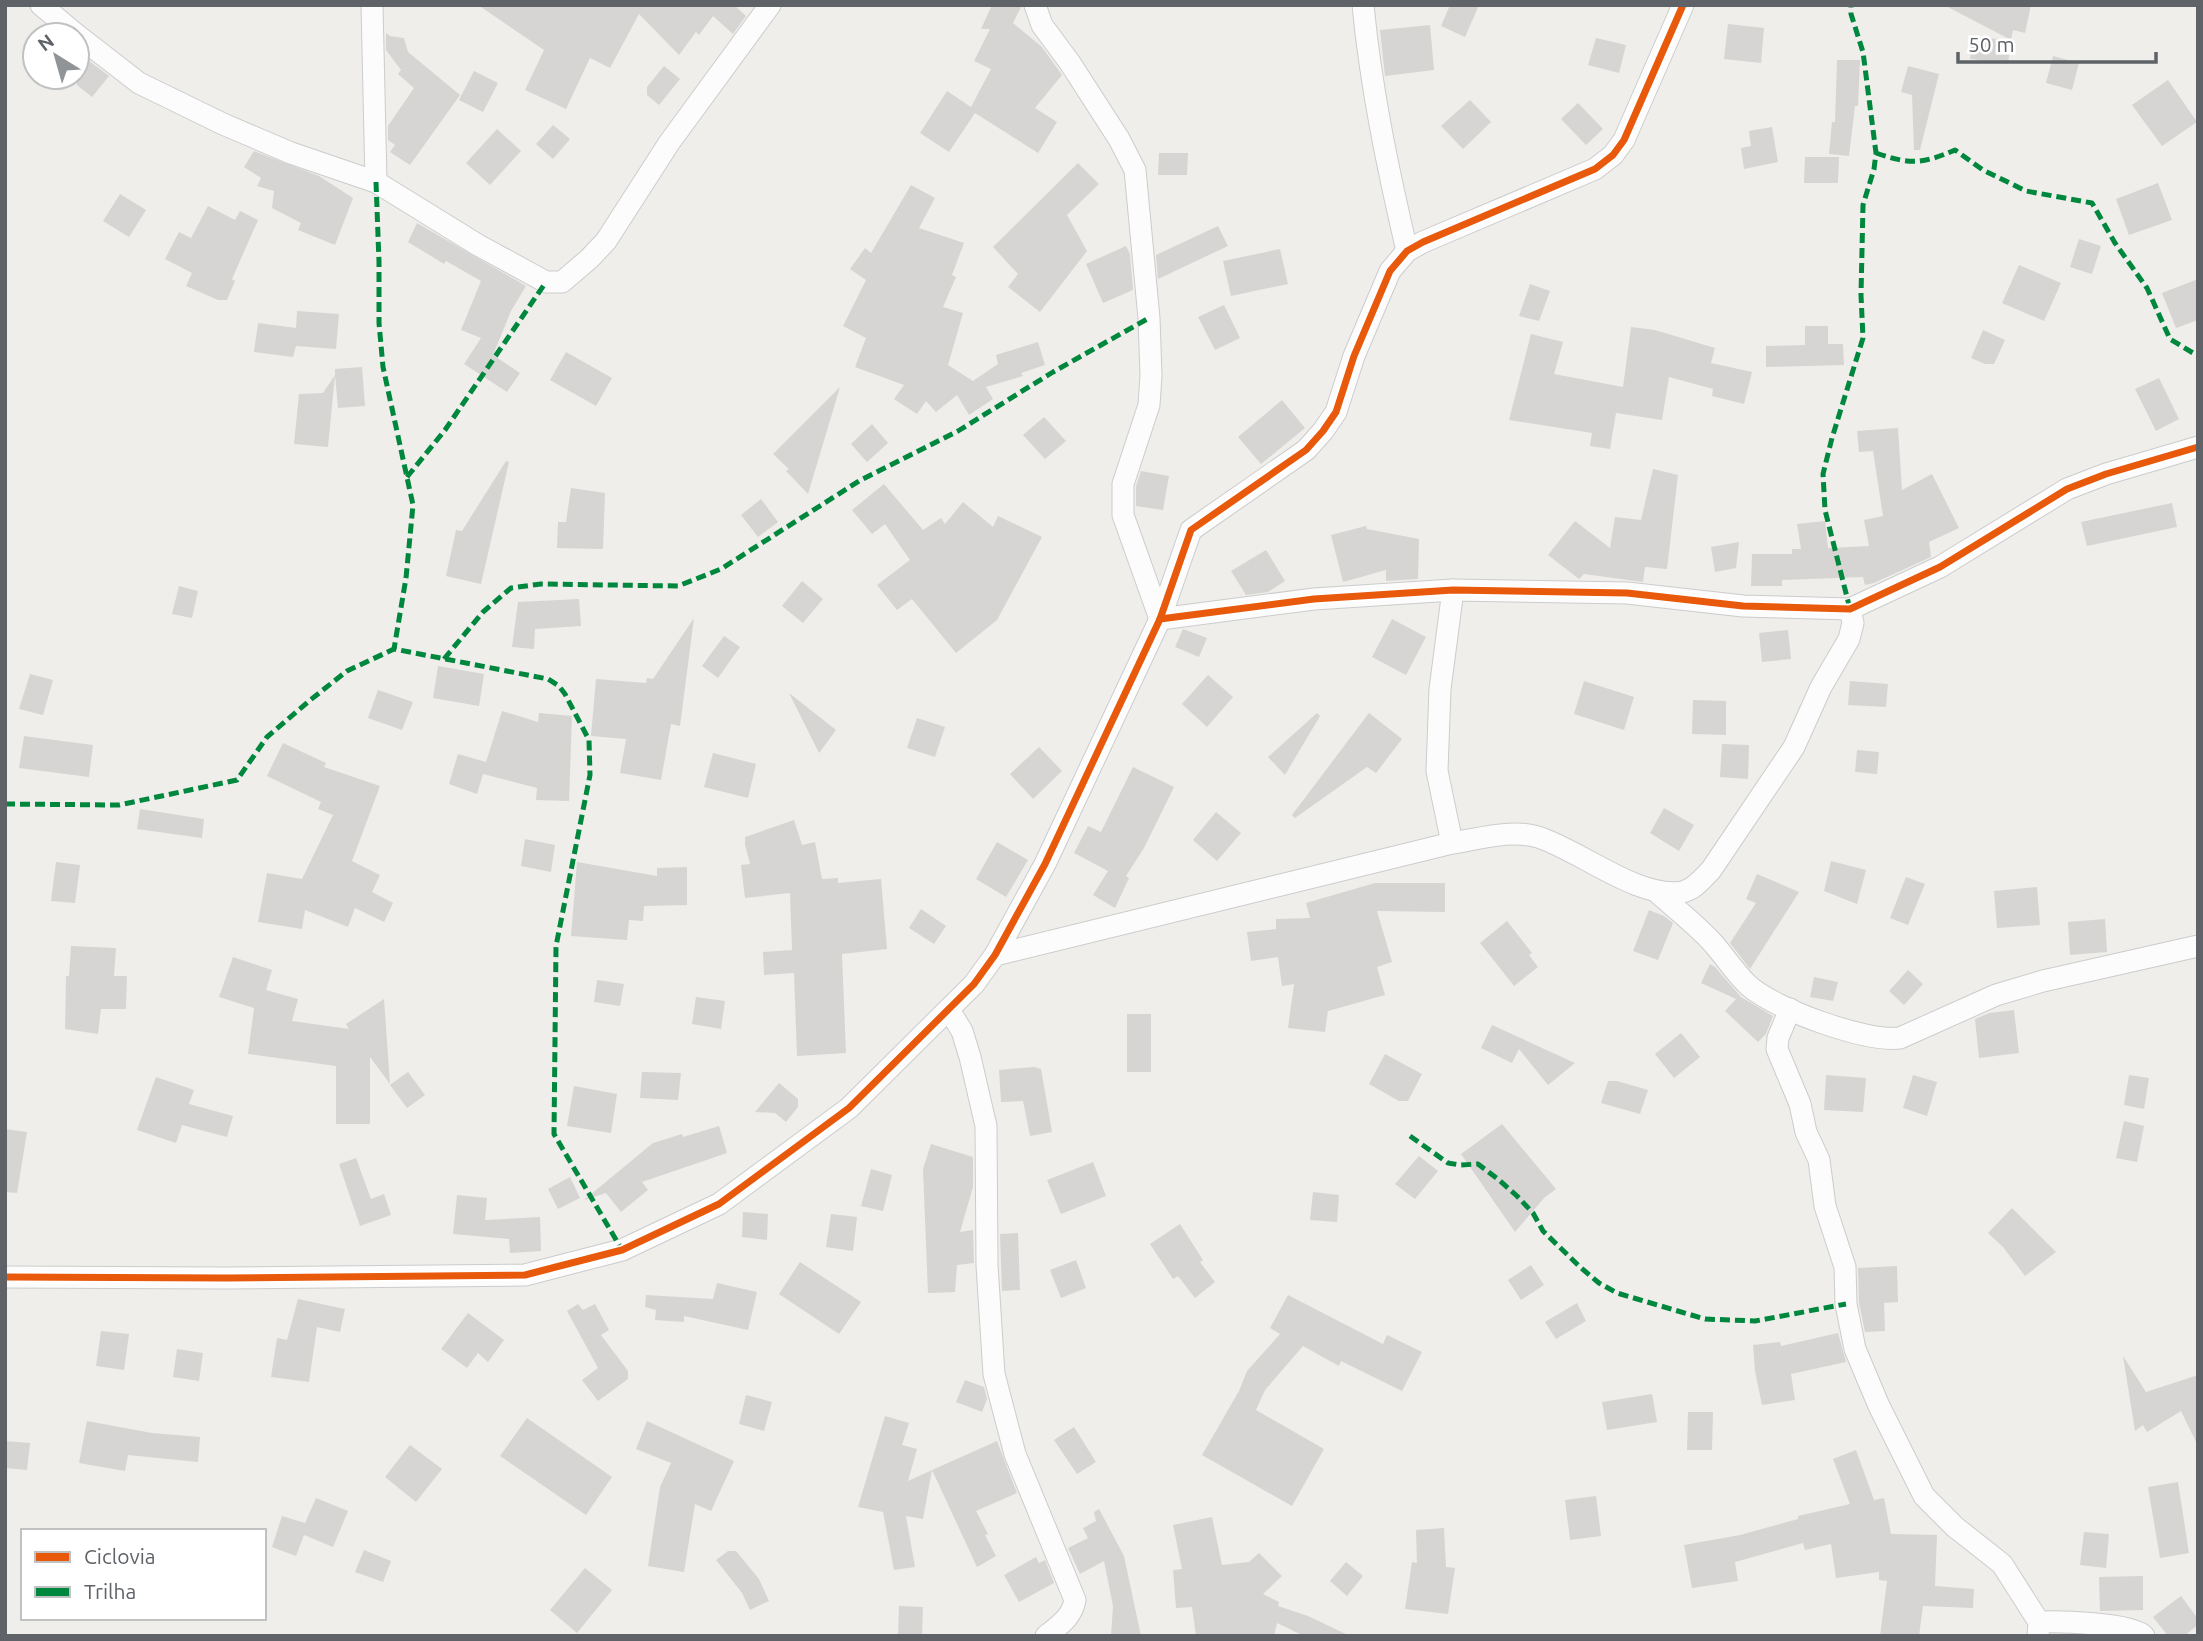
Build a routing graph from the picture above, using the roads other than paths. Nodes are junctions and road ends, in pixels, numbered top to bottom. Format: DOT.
graph roads {
  1 [pos="41,5"];
  2 [pos="372,5"];
  3 [pos="770,5"];
  4 [pos="1035,5"];
  5 [pos="1363,5"];
  6 [pos="1683,5"];
  7 [pos="60,21"];
  8 [pos="91,46"];
  9 [pos="376,182"];
  10 [pos="1407,250"];
  11 [pos="2198,447"];
  12 [pos="1453,590"];
  13 [pos="1850,608"];
  14 [pos="1160,618"];
  15 [pos="1452,843"];
  16 [pos="1659,894"];
  17 [pos="2198,947"];
  18 [pos="995,955"];
  19 [pos="1790,1009"];
  20 [pos="949,1010"];
  21 [pos="5,1277"];
  22 [pos="2038,1629"];
  23 [pos="1046,1636"];
  24 [pos="2144,1636"];
  1 -- 7 [label="street"];
  2 -- 9 [label="street"];
  3 -- 9 [label="street"];
  4 -- 14 [label="street"];
  5 -- 10 [label="street"];
  6 -- 10 [label="street"];
  8 -- 9 [label="street"];
  10 -- 14 [label="street"];
  11 -- 13 [label="street"];
  12 -- 13 [label="street"];
  12 -- 14 [label="street"];
  12 -- 15 [label="street"];
  13 -- 16 [label="street"];
  14 -- 18 [label="street"];
  15 -- 16 [label="street"];
  15 -- 18 [label="street"];
  16 -- 19 [label="street"];
  17 -- 19 [label="street"];
  18 -- 20 [label="street"];
  19 -- 22 [label="street"];
  20 -- 21 [label="street"];
  20 -- 23 [label="street"];
  22 -- 24 [label="street"];
}
